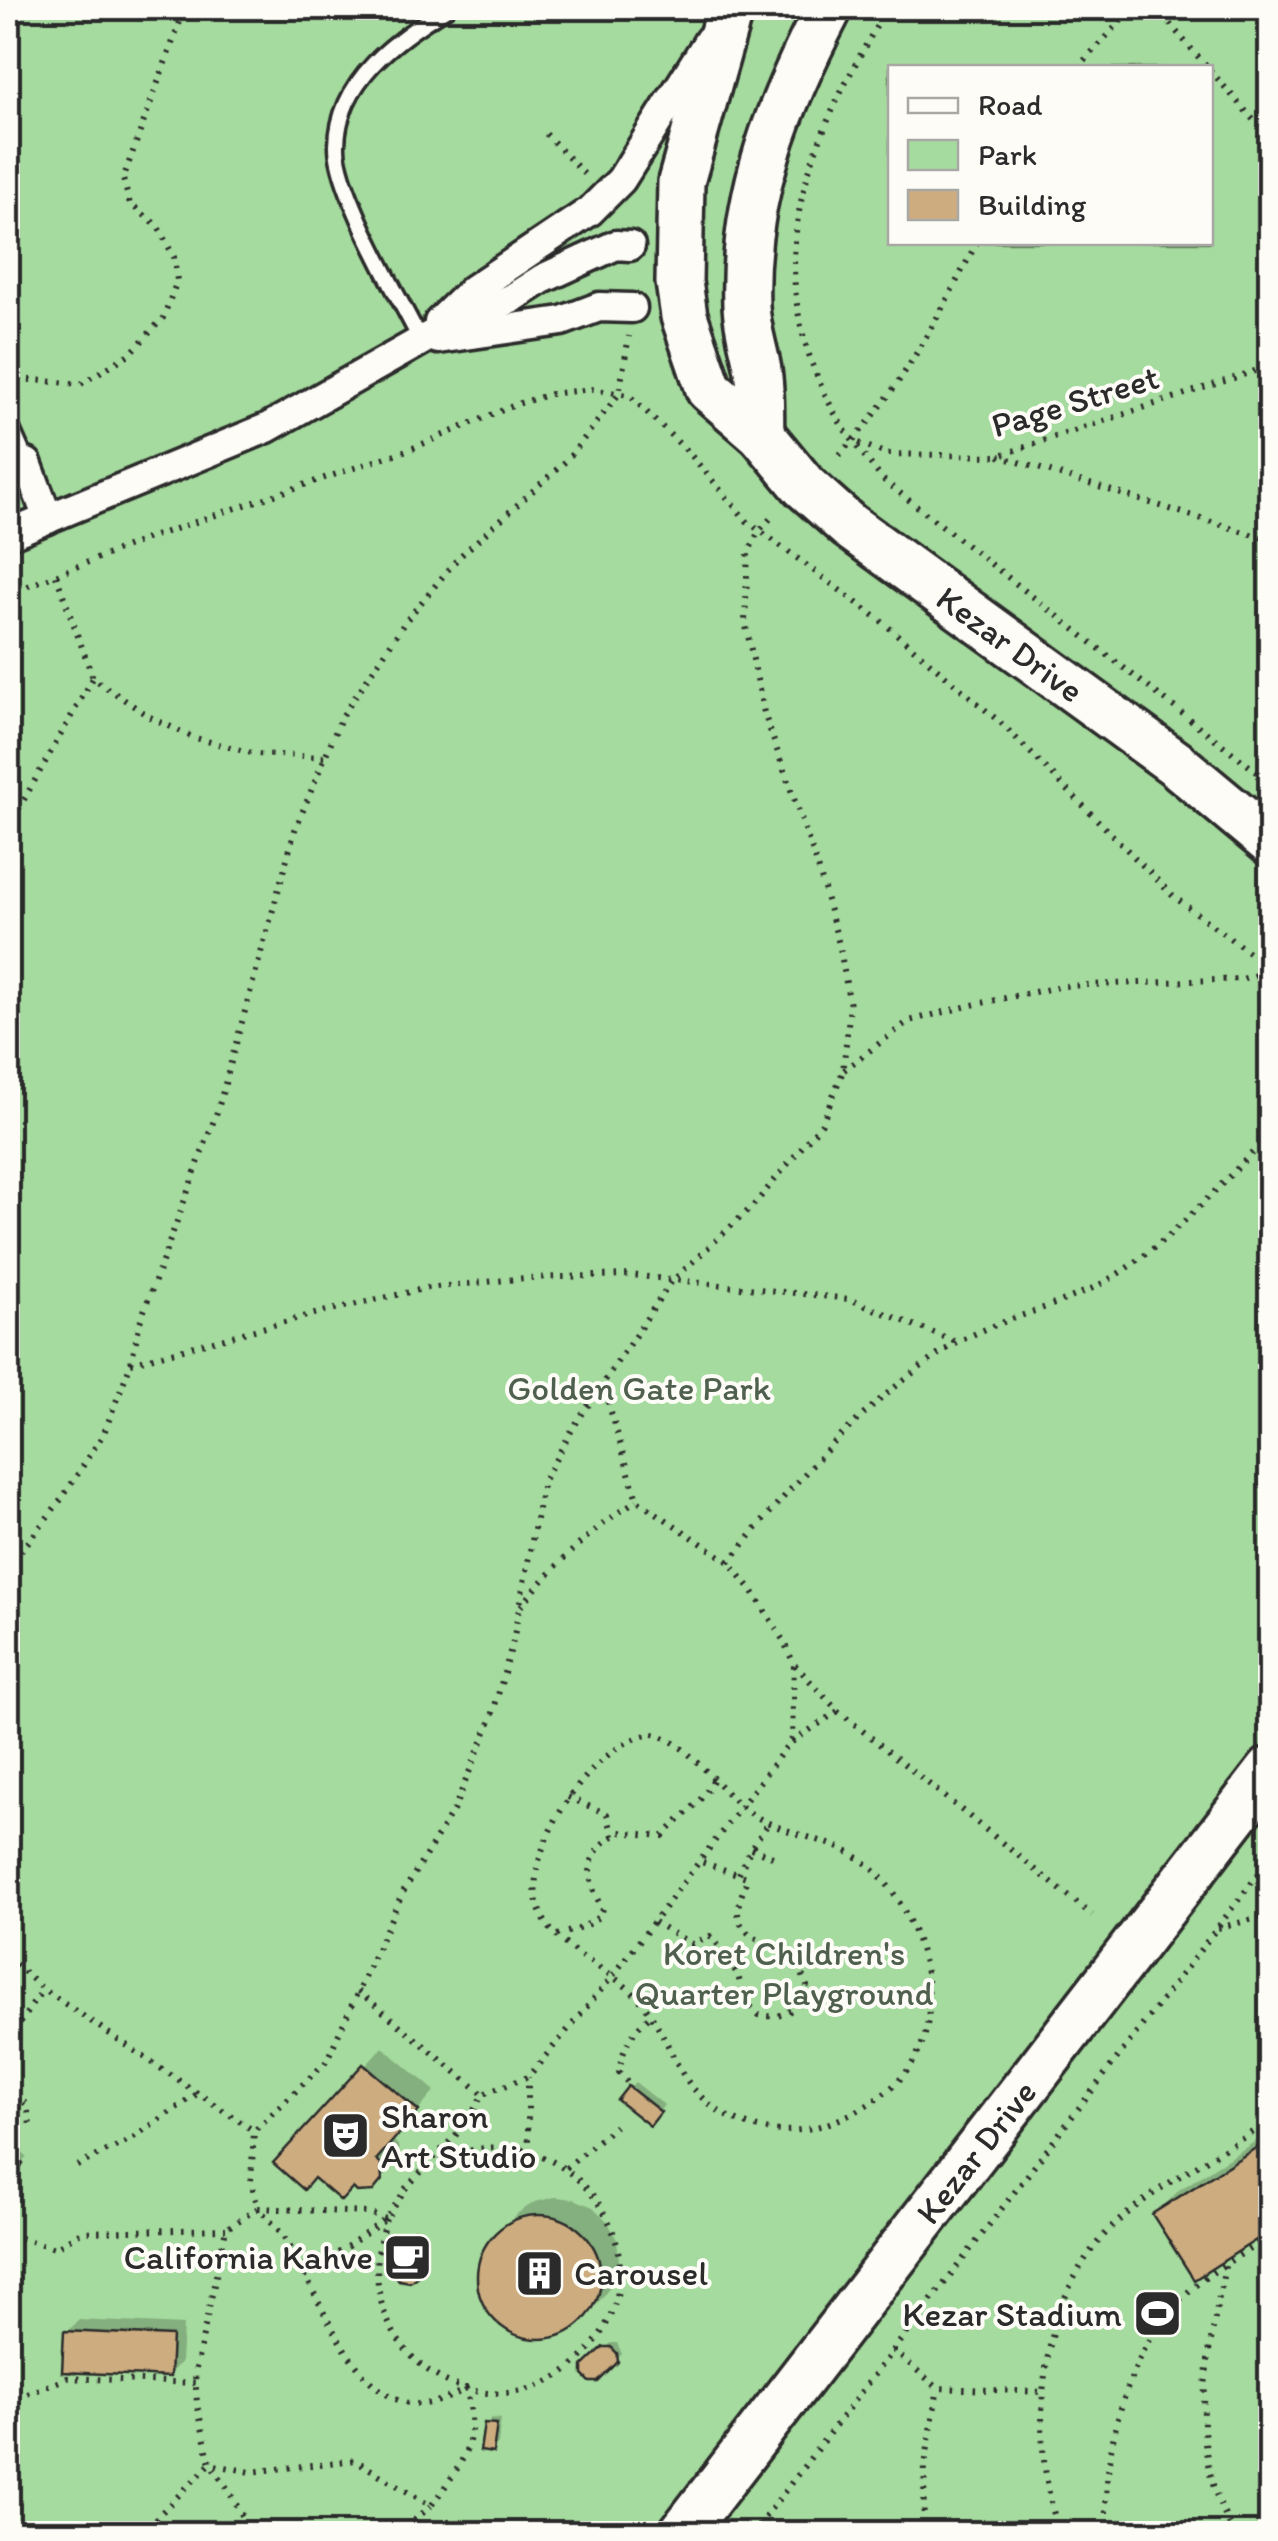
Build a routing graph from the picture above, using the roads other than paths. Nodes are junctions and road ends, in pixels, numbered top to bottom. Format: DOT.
graph roads {
  1 [pos="448,8"];
  2 [pos="830,8"];
  3 [pos="725,9"];
  4 [pos="630,246"];
  5 [pos="479,264"];
  6 [pos="630,320"];
  7 [pos="421,341"];
  8 [pos="8,420"];
  9 [pos="761,434"];
  10 [pos="28,462"];
  11 [pos="48,519"];
  12 [pos="8,535"];
  13 [pos="1270,842"];
  14 [pos="1270,1770"];
  15 [pos="682,2534"];
  1 -- 7 [label="lane"];
  2 -- 9 [label="main road"];
  3 -- 7 [label="street"];
  3 -- 9 [label="main road, Kezar Drive"];
  4 -- 7 [label="street"];
  5 -- 7 [label="street"];
  6 -- 7 [label="street"];
  7 -- 11 [label="street"];
  8 -- 10 [label="lane"];
  9 -- 13 [label="main road, Kezar Drive"];
  10 -- 11 [label="street"];
  11 -- 12 [label="street"];
  14 -- 15 [label="main road, Kezar Drive"];
}
